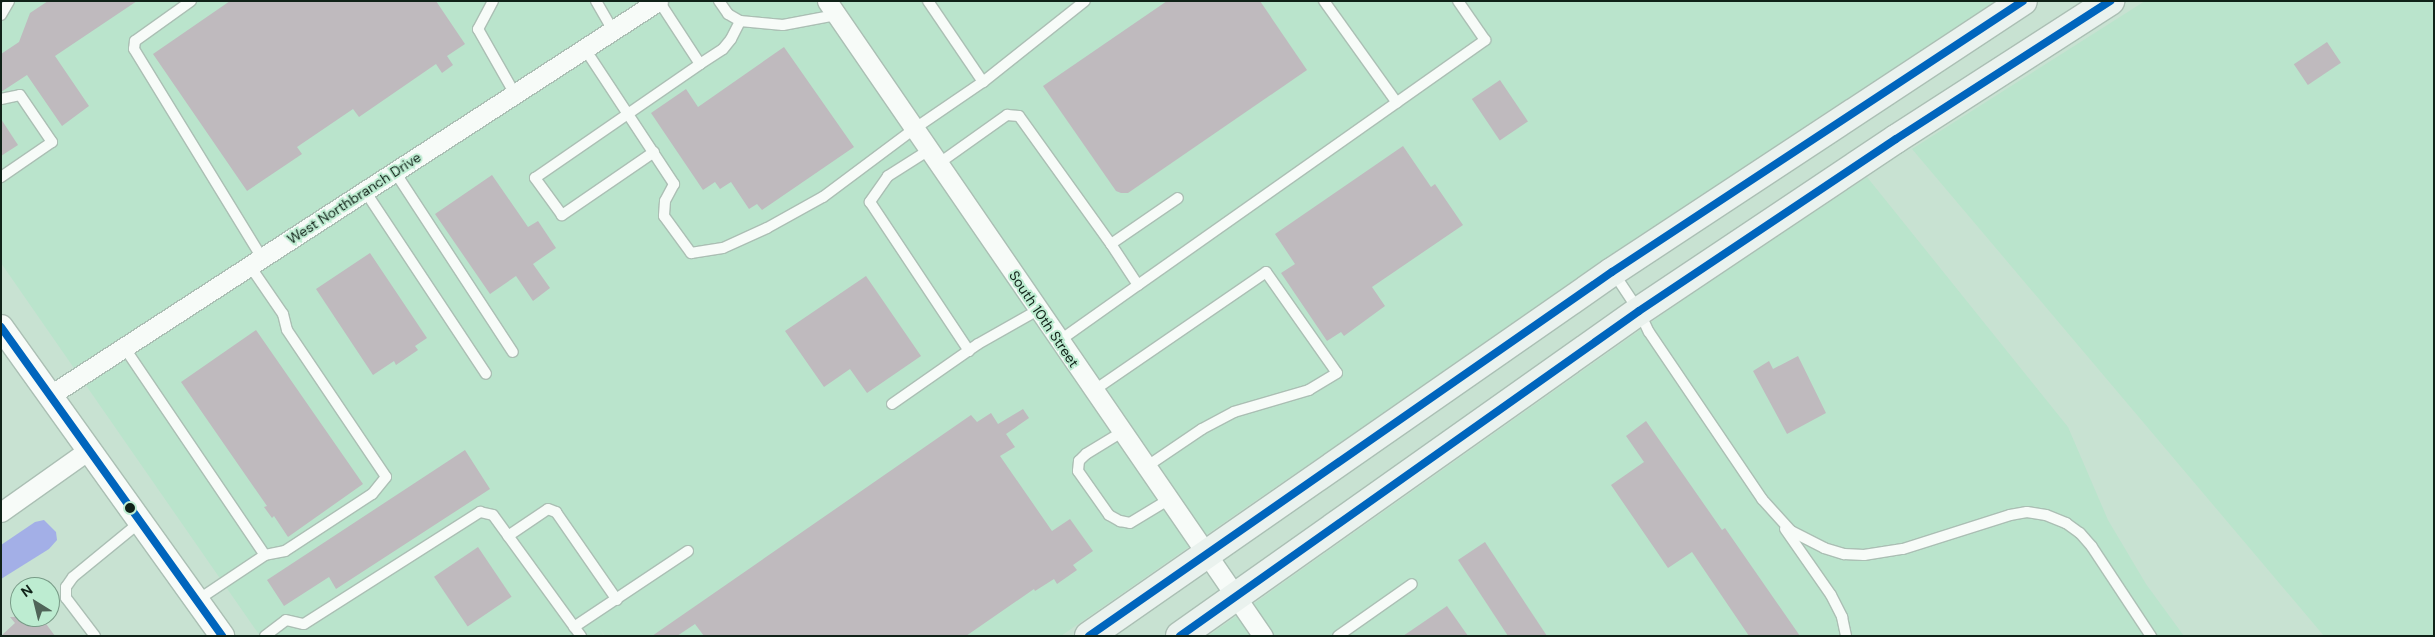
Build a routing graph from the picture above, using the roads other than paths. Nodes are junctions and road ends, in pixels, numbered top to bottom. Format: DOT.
graph roads {
  1 [pos="9,1"];
  2 [pos="191,1"];
  3 [pos="493,1"];
  4 [pos="596,1"];
  5 [pos="719,1"];
  6 [pos="928,1"];
  7 [pos="1085,1"];
  8 [pos="1324,1"];
  9 [pos="1458,1"];
  10 [pos="2023,1"];
  11 [pos="2110,1"];
  12 [pos="650,4"];
  13 [pos="831,8"];
  14 [pos="1,15"];
  15 [pos="740,21"];
  16 [pos="613,31"];
  17 [pos="585,49"];
  18 [pos="700,64"];
  19 [pos="983,82"];
  20 [pos="515,94"];
  21 [pos="1,99"];
  22 [pos="1397,103"];
  23 [pos="628,114"];
  24 [pos="914,129"];
  25 [pos="654,152"];
  26 [pos="933,157"];
  27 [pos="394,172"];
  28 [pos="1,178"];
  29 [pos="365,191"];
  30 [pos="1178,198"];
  31 [pos="1111,244"];
  32 [pos="256,262"];
  33 [pos="1612,272"];
  34 [pos="1138,285"];
  35 [pos="1038,310"];
  36 [pos="1639,310"];
  37 [pos="1,327"];
  38 [pos="1059,341"];
  39 [pos="124,347"];
  40 [pos="969,351"];
  41 [pos="513,352"];
  42 [pos="486,374"];
  43 [pos="1093,390"];
  44 [pos="49,396"];
  45 [pos="892,404"];
  46 [pos="1122,432"];
  47 [pos="87,451"];
  48 [pos="1146,468"];
  49 [pos="1168,500"];
  50 [pos="1,512"];
  51 [pos="1777,518"];
  52 [pos="140,522"];
  53 [pos="508,536"];
  54 [pos="688,552"];
  55 [pos="265,555"];
  56 [pos="1206,555"];
  57 [pos="1412,584"];
  58 [pos="1236,597"];
  59 [pos="196,600"];
  60 [pos="617,600"];
  61 [pos="578,631"];
  62 [pos="220,635"];
  63 [pos="95,636"];
  64 [pos="265,636"];
  65 [pos="1089,636"];
  66 [pos="1180,636"];
  67 [pos="1263,636"];
  68 [pos="1338,636"];
  69 [pos="1846,636"];
  70 [pos="2151,636"];
  1 -- 14 [label="lane"];
  2 -- 32 [label="lane"];
  3 -- 20 [label="lane"];
  4 -- 16 [label="lane"];
  5 -- 15 [label="lane"];
  6 -- 19 [label="lane"];
  7 -- 19 [label="lane"];
  8 -- 22 [label="lane"];
  9 -- 22 [label="lane"];
  10 -- 33 [label="main road"];
  11 -- 36 [label="main road"];
  12 -- 16 [label="street, West Northbranch Drive"];
  12 -- 18 [label="lane"];
  13 -- 15 [label="lane"];
  13 -- 24 [label="street, South 10th Street"];
  15 -- 18 [label="lane"];
  16 -- 17 [label="street, West Northbranch Drive"];
  17 -- 20 [label="street, West Northbranch Drive"];
  17 -- 23 [label="lane"];
  18 -- 23 [label="lane"];
  19 -- 24 [label="lane"];
  20 -- 27 [label="street, West Northbranch Drive"];
  21 -- 28 [label="lane"];
  22 -- 34 [label="lane"];
  23 -- 25 [label="lane"];
  23 -- 25 [label="lane"];
  24 -- 25 [label="lane"];
  24 -- 26 [label="street, South 10th Street"];
  26 -- 31 [label="lane"];
  26 -- 35 [label="street, South 10th Street"];
  26 -- 40 [label="lane"];
  27 -- 29 [label="street, West Northbranch Drive"];
  27 -- 41 [label="lane"];
  29 -- 32 [label="street, West Northbranch Drive"];
  29 -- 42 [label="lane"];
  30 -- 31 [label="lane"];
  31 -- 34 [label="lane"];
  32 -- 39 [label="street, West Northbranch Drive"];
  32 -- 55 [label="lane"];
  33 -- 36 [label="lane"];
  33 -- 56 [label="main road"];
  34 -- 38 [label="lane"];
  35 -- 38 [label="street, South 10th Street"];
  35 -- 40 [label="lane"];
  36 -- 51 [label="lane"];
  36 -- 58 [label="main road"];
  37 -- 44 [label="street"];
  38 -- 43 [label="street, South 10th Street"];
  39 -- 44 [label="street, West Northbranch Drive"];
  39 -- 55 [label="lane"];
  40 -- 45 [label="lane"];
  43 -- 46 [label="street, South 10th Street"];
  43 -- 48 [label="lane"];
  44 -- 47 [label="street"];
  46 -- 48 [label="street, South 10th Street"];
  46 -- 49 [label="lane"];
  47 -- 50 [label="street"];
  47 -- 52 [label="street"];
  48 -- 49 [label="street, South 10th Street"];
  49 -- 56 [label="street, South 10th Street"];
  51 -- 69 [label="lane"];
  51 -- 70 [label="lane"];
  52 -- 59 [label="street"];
  52 -- 63 [label="lane"];
  53 -- 60 [label="lane"];
  53 -- 61 [label="lane"];
  53 -- 64 [label="lane"];
  54 -- 60 [label="lane"];
  55 -- 59 [label="lane"];
  56 -- 58 [label="street, South 10th Street"];
  56 -- 65 [label="main road"];
  57 -- 68 [label="lane"];
  58 -- 66 [label="main road"];
  58 -- 67 [label="street, South 10th Street"];
  59 -- 62 [label="street"];
  60 -- 61 [label="lane"];
}
